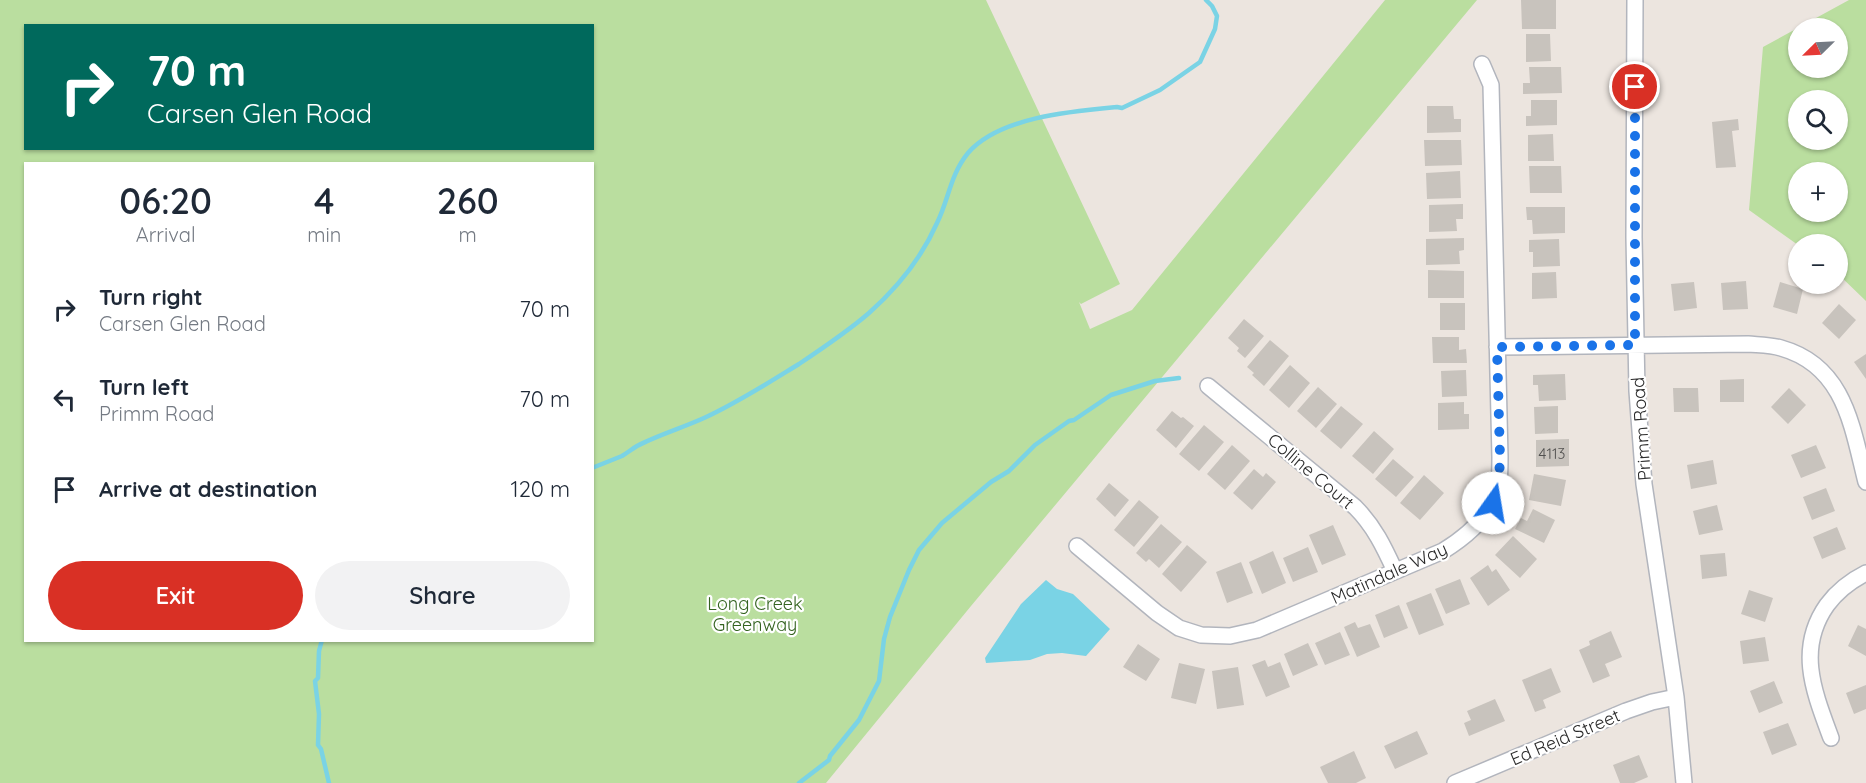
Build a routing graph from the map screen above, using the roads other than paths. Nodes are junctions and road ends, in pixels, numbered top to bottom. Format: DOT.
graph roads {
  1 [pos="1635,0"];
  2 [pos="1482,64"];
  3 [pos="1635,345"];
  4 [pos="1497,347"];
  5 [pos="1208,386"];
  6 [pos="1866,482"];
  7 [pos="1077,546"];
  8 [pos="1395,571"];
  9 [pos="1866,573"];
  10 [pos="1676,697"];
  11 [pos="1831,738"];
  12 [pos="1455,783"];
  13 [pos="1684,783"];
  1 -- 3 [label="street, Primm Road"];
  2 -- 4 [label="street, Matindale Way"];
  3 -- 4 [label="street"];
  3 -- 6 [label="street"];
  3 -- 10 [label="street, Primm Road"];
  4 -- 8 [label="street, Matindale Way"];
  5 -- 8 [label="street, Colline Court"];
  7 -- 8 [label="street, Matindale Way"];
  9 -- 11 [label="street"];
  10 -- 12 [label="street, Ed Reid Street"];
  10 -- 13 [label="street, Primm Road"];
}
